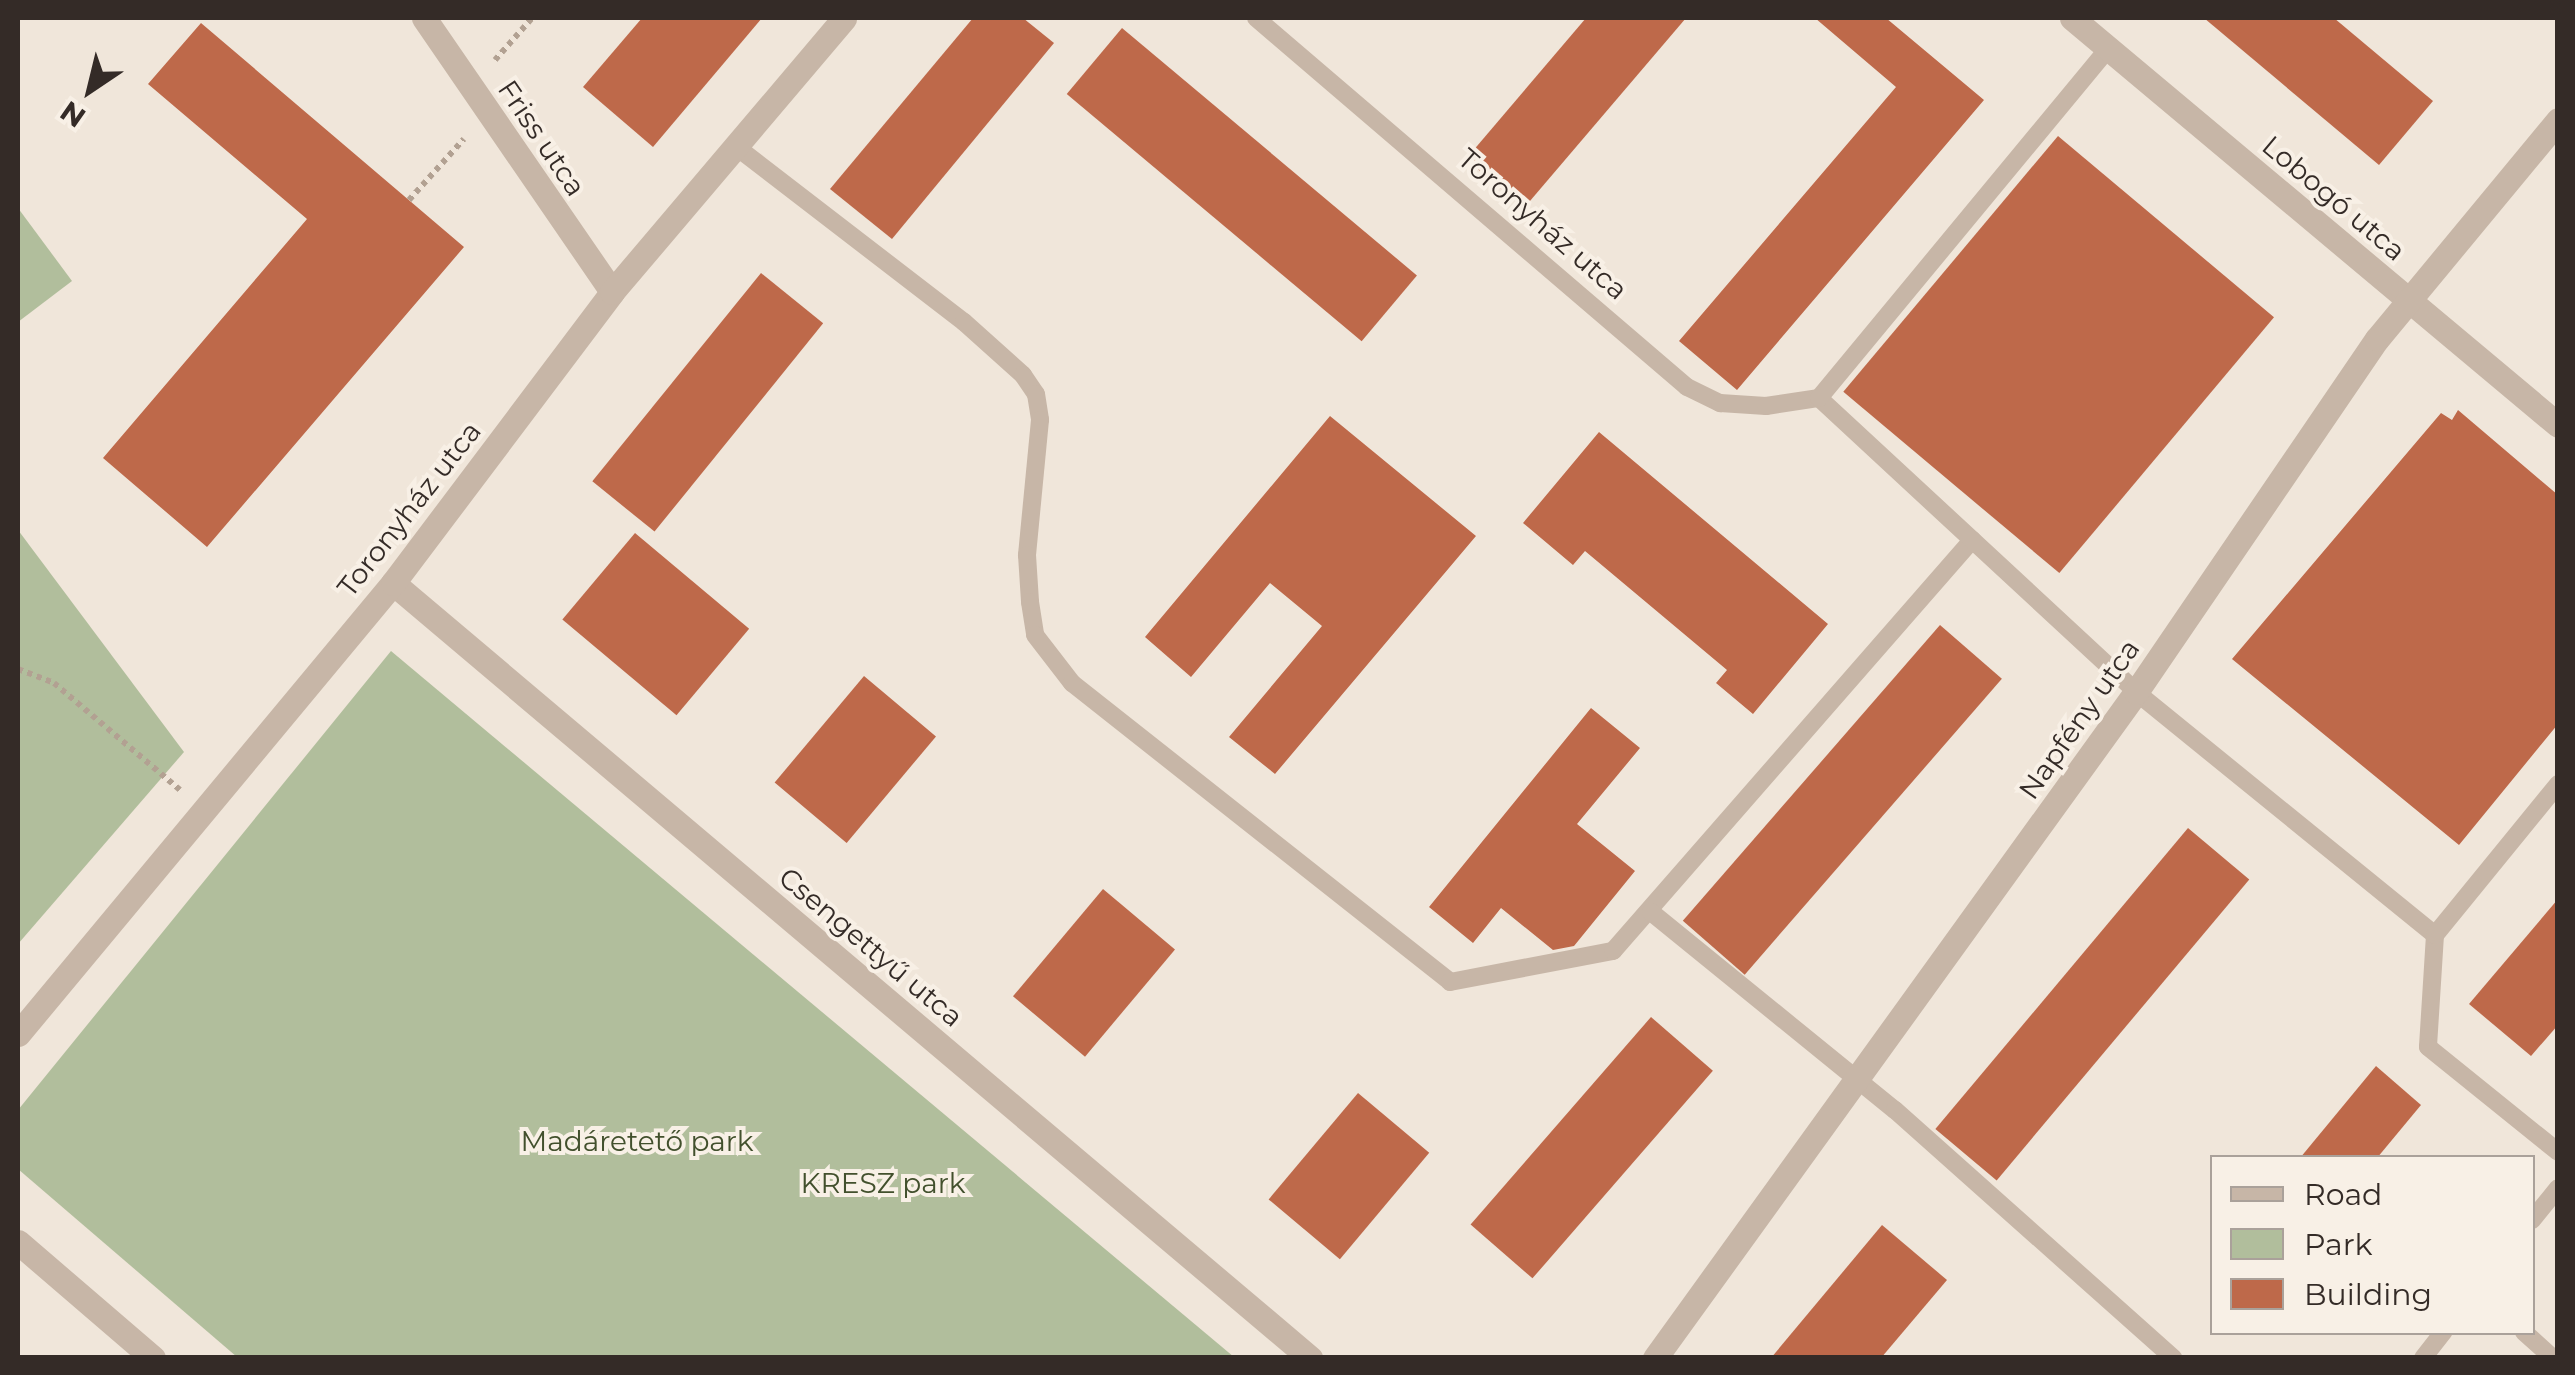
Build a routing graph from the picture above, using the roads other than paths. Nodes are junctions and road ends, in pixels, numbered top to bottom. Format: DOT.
graph roads {
  1 [pos="424,18"];
  2 [pos="844,18"];
  3 [pos="1256,18"];
  4 [pos="2072,18"];
  5 [pos="2109,48"];
  6 [pos="2558,120"];
  7 [pos="734,145"];
  8 [pos="612,292"];
  9 [pos="2408,298"];
  10 [pos="1819,398"];
  11 [pos="2558,425"];
  12 [pos="1972,540"];
  13 [pos="393,583"];
  14 [pos="2136,692"];
  15 [pos="2558,784"];
  16 [pos="1652,912"];
  17 [pos="2435,935"];
  18 [pos="18,1034"];
  19 [pos="1857,1078"];
  20 [pos="2558,1152"];
  21 [pos="2558,1188"];
  22 [pos="2535,1216"];
  23 [pos="18,1242"];
  24 [pos="2441,1335"];
  25 [pos="2527,1335"];
  26 [pos="153,1358"];
  27 [pos="1310,1358"];
  28 [pos="1655,1358"];
  29 [pos="2173,1358"];
  30 [pos="2423,1358"];
  31 [pos="2553,1358"];
  1 -- 8 [label="street, Friss utca"];
  2 -- 7 [label="street, Toronyház utca"];
  3 -- 10 [label="lane, Toronyház utca"];
  4 -- 5 [label="street, Lobogó utca"];
  5 -- 9 [label="street, Lobogó utca"];
  5 -- 10 [label="lane"];
  6 -- 9 [label="street, Napfény utca"];
  7 -- 8 [label="street, Toronyház utca"];
  7 -- 16 [label="lane"];
  8 -- 13 [label="street, Toronyház utca"];
  9 -- 11 [label="street, Lobogó utca"];
  9 -- 14 [label="street, Napfény utca"];
  10 -- 12 [label="lane"];
  12 -- 14 [label="lane"];
  12 -- 16 [label="lane"];
  13 -- 18 [label="street, Toronyház utca"];
  13 -- 27 [label="street, Csengettyű utca"];
  14 -- 17 [label="lane"];
  14 -- 19 [label="street, Napfény utca"];
  15 -- 17 [label="lane"];
  16 -- 19 [label="lane"];
  17 -- 20 [label="lane"];
  19 -- 28 [label="street, Napfény utca"];
  19 -- 29 [label="lane"];
  21 -- 22 [label="lane"];
  23 -- 26 [label="street"];
  24 -- 30 [label="lane"];
  25 -- 31 [label="lane"];
}
